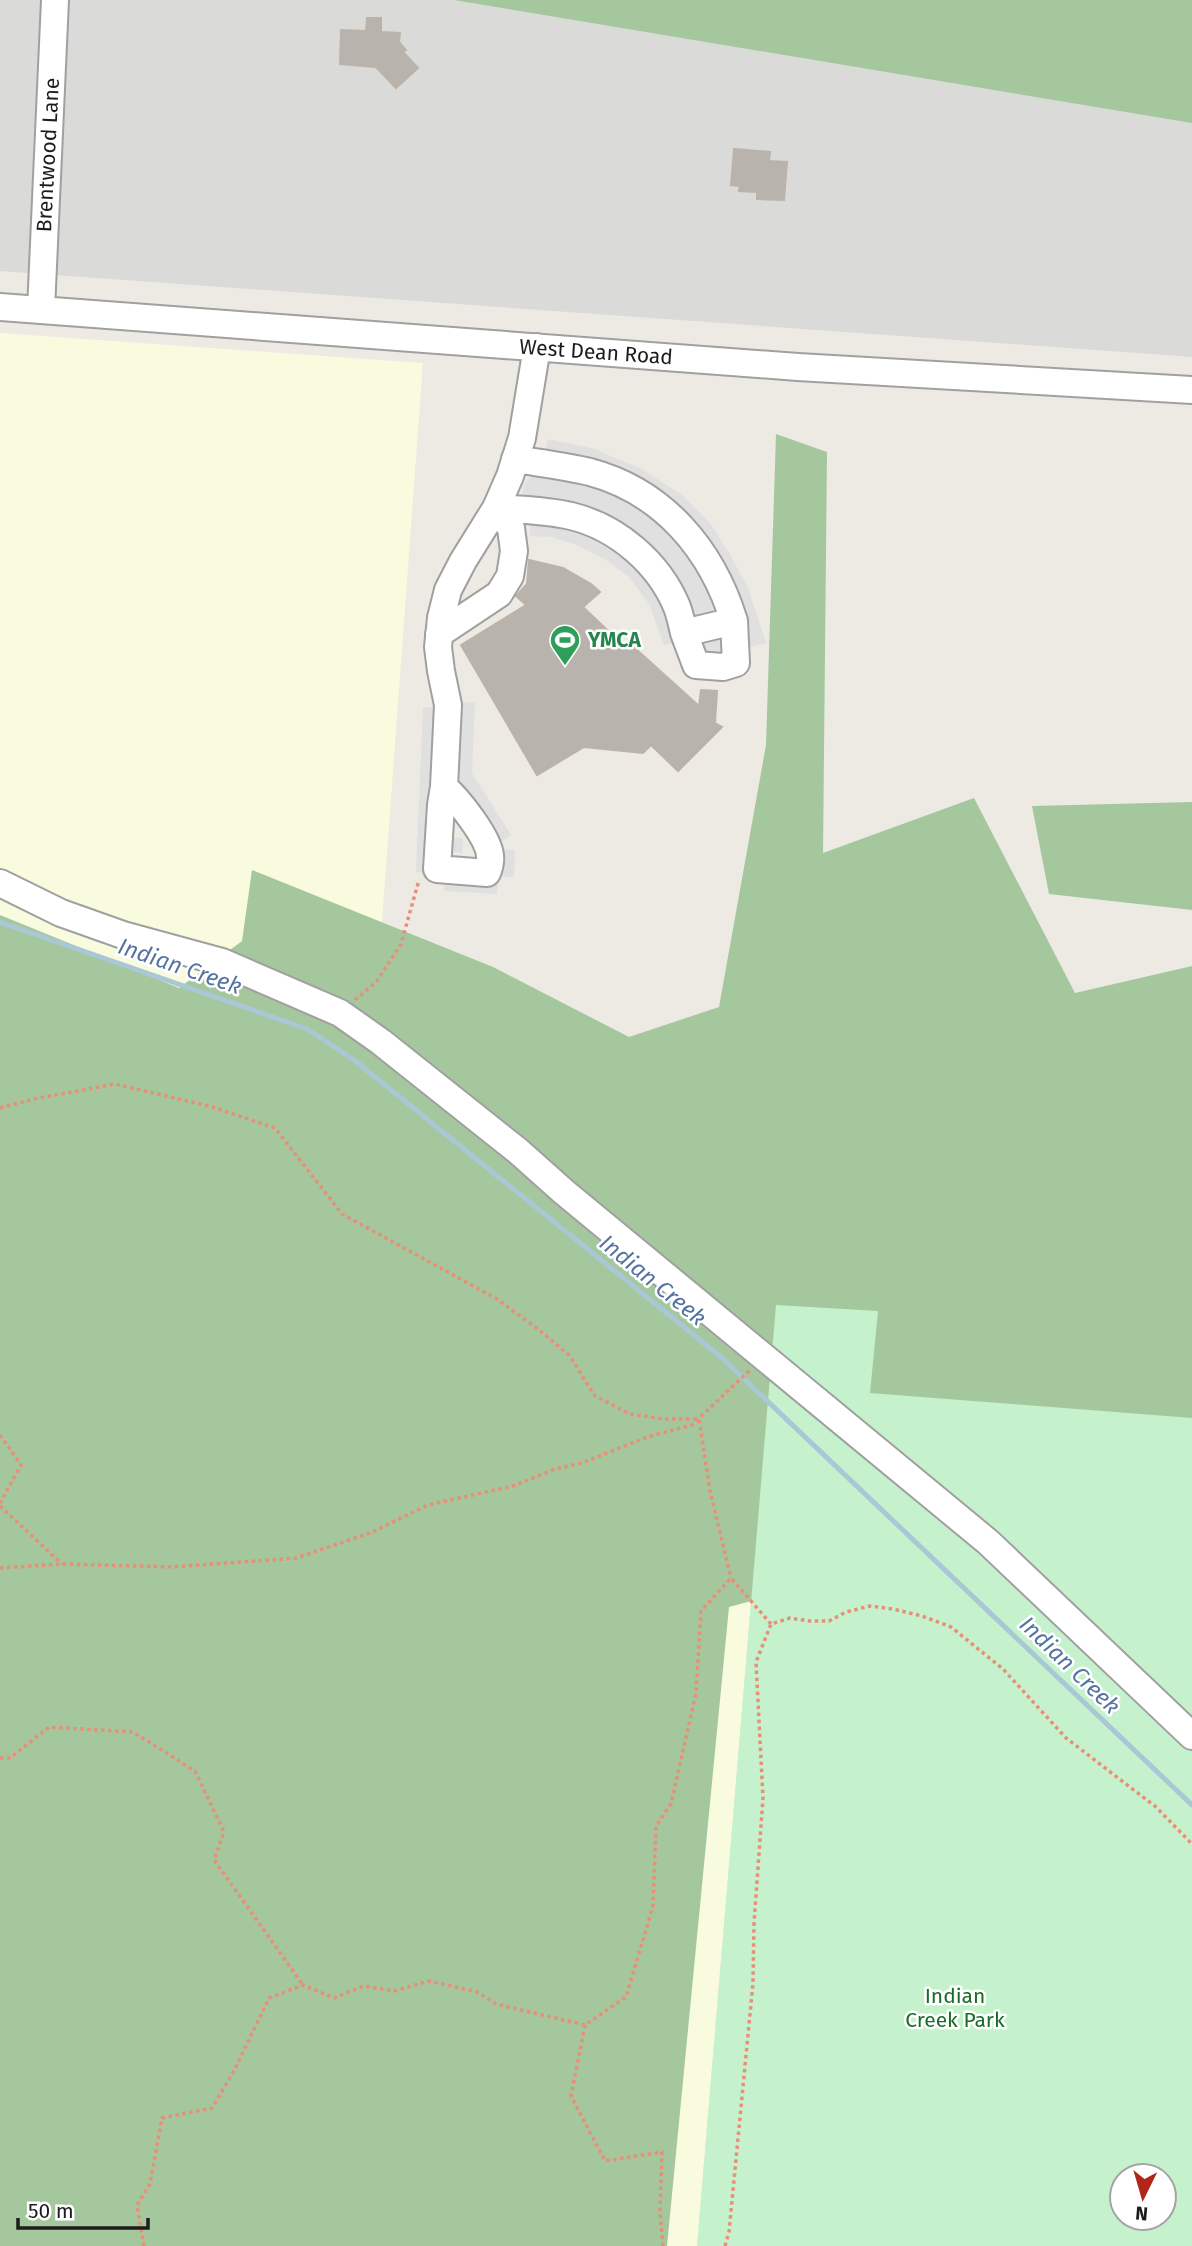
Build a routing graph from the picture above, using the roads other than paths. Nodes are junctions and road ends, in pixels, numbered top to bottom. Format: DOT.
graph roads {
  1 [pos="55,0"];
  2 [pos="0,307"];
  3 [pos="41,310"];
  4 [pos="537,347"];
  5 [pos="1192,390"];
  6 [pos="515,459"];
  7 [pos="496,509"];
  8 [pos="734,621"];
  9 [pos="684,633"];
  10 [pos="439,634"];
  11 [pos="444,787"];
  12 [pos="0,883"];
  13 [pos="1192,1736"];
  1 -- 3 [label="street, Brentwood Lane"];
  2 -- 3 [label="street, West Dean Road"];
  3 -- 4 [label="street, West Dean Road"];
  4 -- 5 [label="street, West Dean Road"];
  4 -- 6 [label="street"];
  6 -- 7 [label="street"];
  6 -- 8 [label="street"];
  7 -- 9 [label="street"];
  7 -- 10 [label="street"];
  7 -- 10 [label="street"];
  8 -- 9 [label="street"];
  8 -- 9 [label="street"];
  10 -- 11 [label="street"];
  11 -- 11 [label="street"];
  12 -- 13 [label="street"];
}
